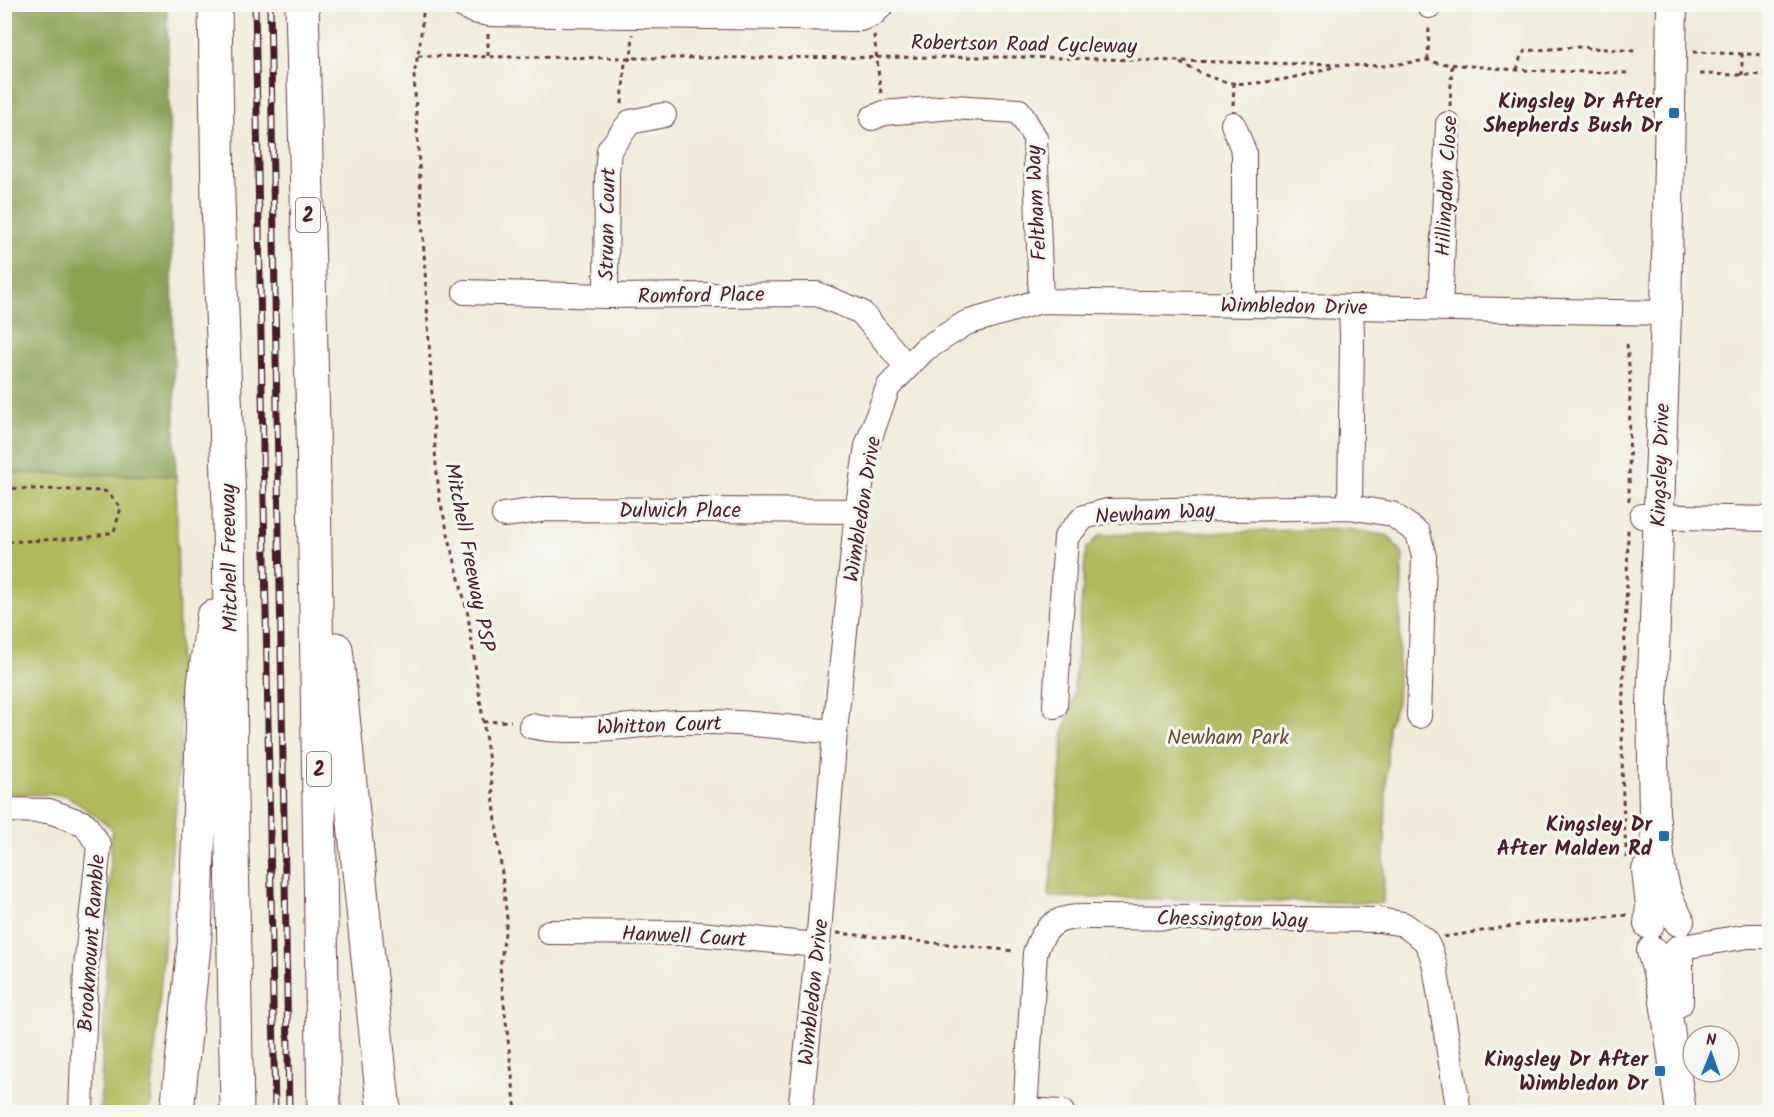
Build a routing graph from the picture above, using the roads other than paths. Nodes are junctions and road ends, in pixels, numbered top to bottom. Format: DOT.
graph roads {
  1 [pos="215,4"];
  2 [pos="302,4"];
  3 [pos="460,4"];
  4 [pos="883,4"];
  5 [pos="1659,4"];
  6 [pos="1672,4"];
  7 [pos="664,10"];
  8 [pos="664,115"];
  9 [pos="872,118"];
  10 [pos="1233,124"];
  11 [pos="1448,124"];
  12 [pos="465,292"];
  13 [pos="606,296"];
  14 [pos="1041,301"];
  15 [pos="1244,305"];
  16 [pos="1351,307"];
  17 [pos="1440,309"];
  18 [pos="1659,313"];
  19 [pos="907,367"];
  20 [pos="313,426"];
  21 [pos="229,506"];
  22 [pos="1350,507"];
  23 [pos="857,511"];
  24 [pos="504,515"];
  25 [pos="1639,515"];
  26 [pos="1770,519"];
  27 [pos="1055,706"];
  28 [pos="1419,716"];
  29 [pos="531,726"];
  30 [pos="836,732"];
  31 [pos="4,810"];
  32 [pos="1661,930"];
  33 [pos="549,932"];
  34 [pos="1759,936"];
  35 [pos="819,938"];
  36 [pos="1025,1111"];
  37 [pos="81,1113"];
  38 [pos="177,1113"];
  39 [pos="237,1113"];
  40 [pos="324,1113"];
  41 [pos="384,1113"];
  42 [pos="800,1113"];
  43 [pos="1062,1113"];
  44 [pos="1459,1113"];
  45 [pos="1681,1113"];
  46 [pos="1694,1113"];
  1 -- 21 [label="highway, Mitchell Freeway"];
  2 -- 20 [label="highway, 2"];
  3 -- 7 [label="street"];
  4 -- 7 [label="street"];
  5 -- 18 [label="main road, Kingsley Drive"];
  6 -- 18 [label="main road, Kingsley Drive"];
  8 -- 13 [label="street, Struan Court"];
  9 -- 14 [label="street, Feltham Way"];
  10 -- 15 [label="street"];
  11 -- 17 [label="street, Hillingdon Close"];
  12 -- 13 [label="street, Romford Place"];
  13 -- 19 [label="street, Romford Place"];
  14 -- 15 [label="street, Wimbledon Drive"];
  14 -- 19 [label="street, Wimbledon Drive"];
  15 -- 16 [label="street, Wimbledon Drive"];
  16 -- 17 [label="street, Wimbledon Drive"];
  16 -- 22 [label="street"];
  17 -- 18 [label="street, Wimbledon Drive"];
  18 -- 25 [label="main road, Kingsley Drive"];
  19 -- 23 [label="street, Wimbledon Drive"];
  20 -- 40 [label="highway, 2"];
  20 -- 41 [label="highway"];
  21 -- 38 [label="highway"];
  21 -- 39 [label="highway, Mitchell Freeway"];
  22 -- 27 [label="street, Newham Way"];
  22 -- 28 [label="street, Newham Way"];
  23 -- 24 [label="street, Dulwich Place"];
  23 -- 30 [label="street, Wimbledon Drive"];
  25 -- 26 [label="street"];
  25 -- 32 [label="main road, Kingsley Drive"];
  29 -- 30 [label="street, Whitton Court"];
  30 -- 35 [label="street, Wimbledon Drive"];
  31 -- 37 [label="street, Brookmount Ramble"];
  32 -- 34 [label="street"];
  32 -- 45 [label="main road, Kingsley Drive"];
  32 -- 46 [label="main road, Kingsley Drive"];
  33 -- 35 [label="street, Hanwell Court"];
  35 -- 42 [label="street, Wimbledon Drive"];
  36 -- 43 [label="street"];
  36 -- 44 [label="street, Chessington Way"];
}
